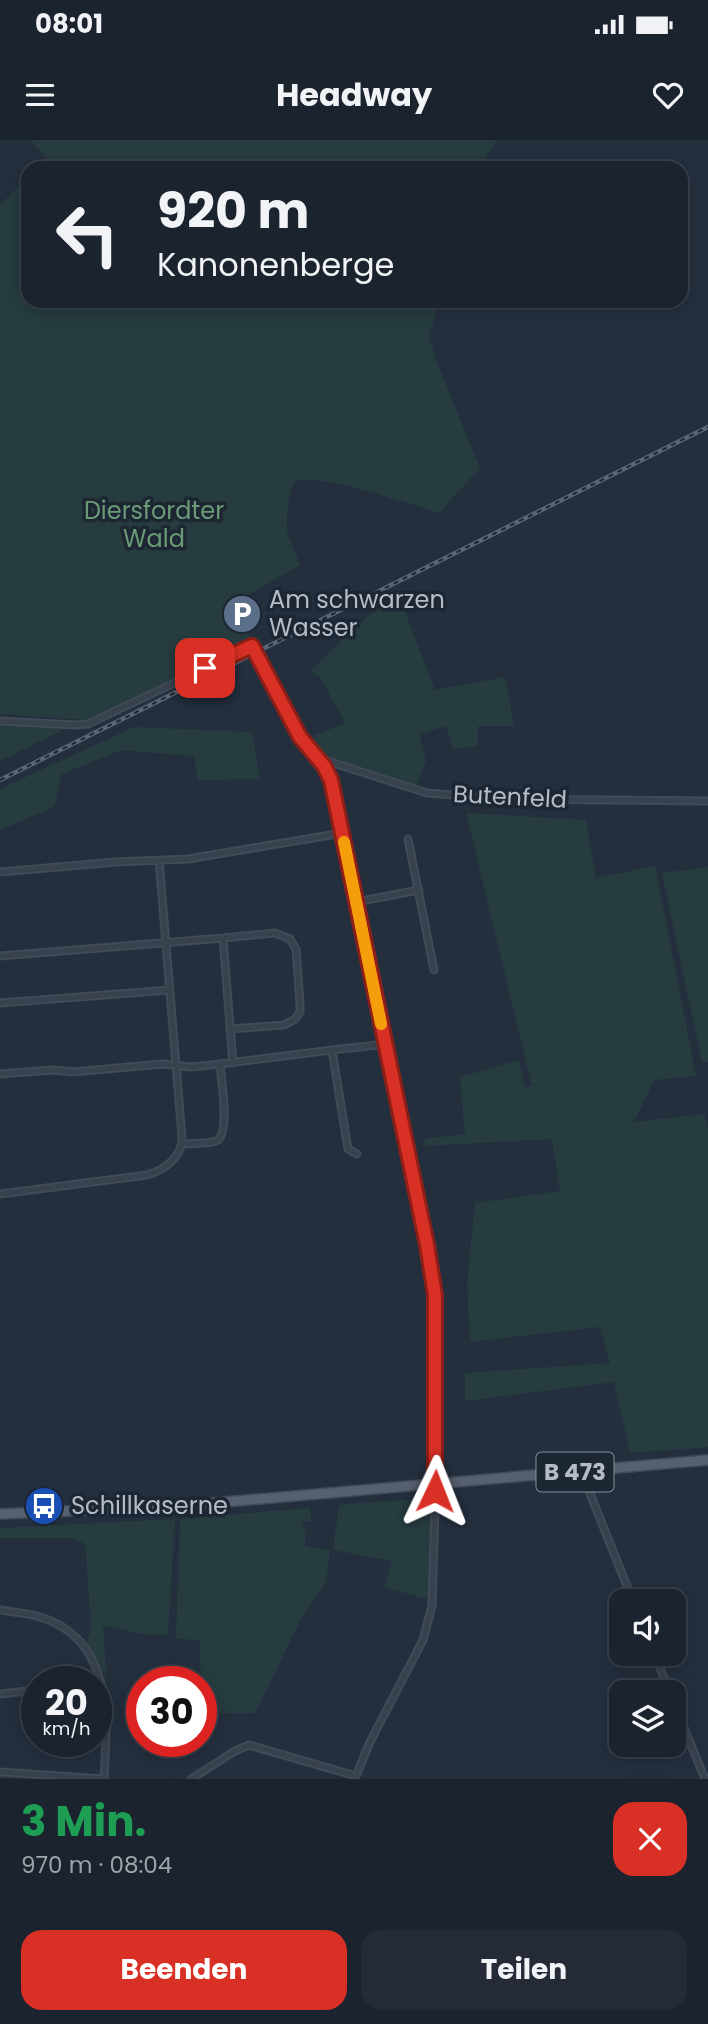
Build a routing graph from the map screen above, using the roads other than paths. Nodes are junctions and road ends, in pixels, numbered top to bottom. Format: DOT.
graph roads {
  1 [pos="0,721"];
  2 [pos="318,757"];
  3 [pos="343,768"];
  4 [pos="331,780"];
  5 [pos="708,801"];
  6 [pos="343,833"];
  7 [pos="408,839"];
  8 [pos="159,860"];
  9 [pos="0,873"];
  10 [pos="419,890"];
  11 [pos="356,902"];
  12 [pos="223,938"];
  13 [pos="166,943"];
  14 [pos="0,956"];
  15 [pos="434,970"];
  16 [pos="170,990"];
  17 [pos="0,1003"];
  18 [pos="230,1029"];
  19 [pos="386,1044"];
  20 [pos="332,1050"];
  21 [pos="233,1063"];
  22 [pos="220,1064"];
  23 [pos="176,1065"];
  24 [pos="0,1074"];
  25 [pos="182,1144"];
  26 [pos="357,1154"];
  27 [pos="0,1195"];
  28 [pos="708,1460"];
  29 [pos="582,1471"];
  30 [pos="439,1484"];
  31 [pos="0,1514"];
  32 [pos="627,1589"];
  33 [pos="0,1610"];
  34 [pos="95,1666"];
  35 [pos="21,1691"];
  36 [pos="0,1693"];
  37 [pos="686,1732"];
  38 [pos="105,1757"];
  39 [pos="0,1772"];
  40 [pos="104,1779"];
  41 [pos="191,1779"];
  42 [pos="705,1779"];
  1 -- 2 [label="street"];
  2 -- 3 [label="street, Butenfeld"];
  2 -- 4 [label="street"];
  3 -- 4 [label="street"];
  3 -- 5 [label="street, Butenfeld"];
  4 -- 6 [label="street"];
  6 -- 8 [label="street"];
  6 -- 11 [label="street"];
  7 -- 10 [label="street"];
  8 -- 9 [label="street"];
  8 -- 13 [label="street"];
  10 -- 11 [label="street"];
  10 -- 15 [label="street"];
  11 -- 19 [label="street"];
  12 -- 13 [label="street"];
  12 -- 18 [label="street"];
  12 -- 18 [label="street"];
  13 -- 14 [label="street"];
  13 -- 16 [label="street"];
  16 -- 17 [label="street"];
  16 -- 23 [label="street"];
  18 -- 21 [label="street"];
  19 -- 20 [label="street"];
  19 -- 30 [label="street"];
  20 -- 21 [label="street"];
  20 -- 26 [label="street"];
  21 -- 22 [label="street"];
  22 -- 23 [label="street"];
  22 -- 25 [label="street"];
  23 -- 24 [label="street"];
  23 -- 25 [label="street"];
  25 -- 27 [label="street"];
  28 -- 29 [label="main road, B 473"];
  29 -- 30 [label="main road, B 473"];
  29 -- 32 [label="street"];
  30 -- 31 [label="main road, B 473"];
  30 -- 41 [label="street"];
  33 -- 34 [label="street"];
  35 -- 36 [label="street"];
  37 -- 42 [label="street"];
  38 -- 40 [label="street"];
  39 -- 40 [label="street"];
}
